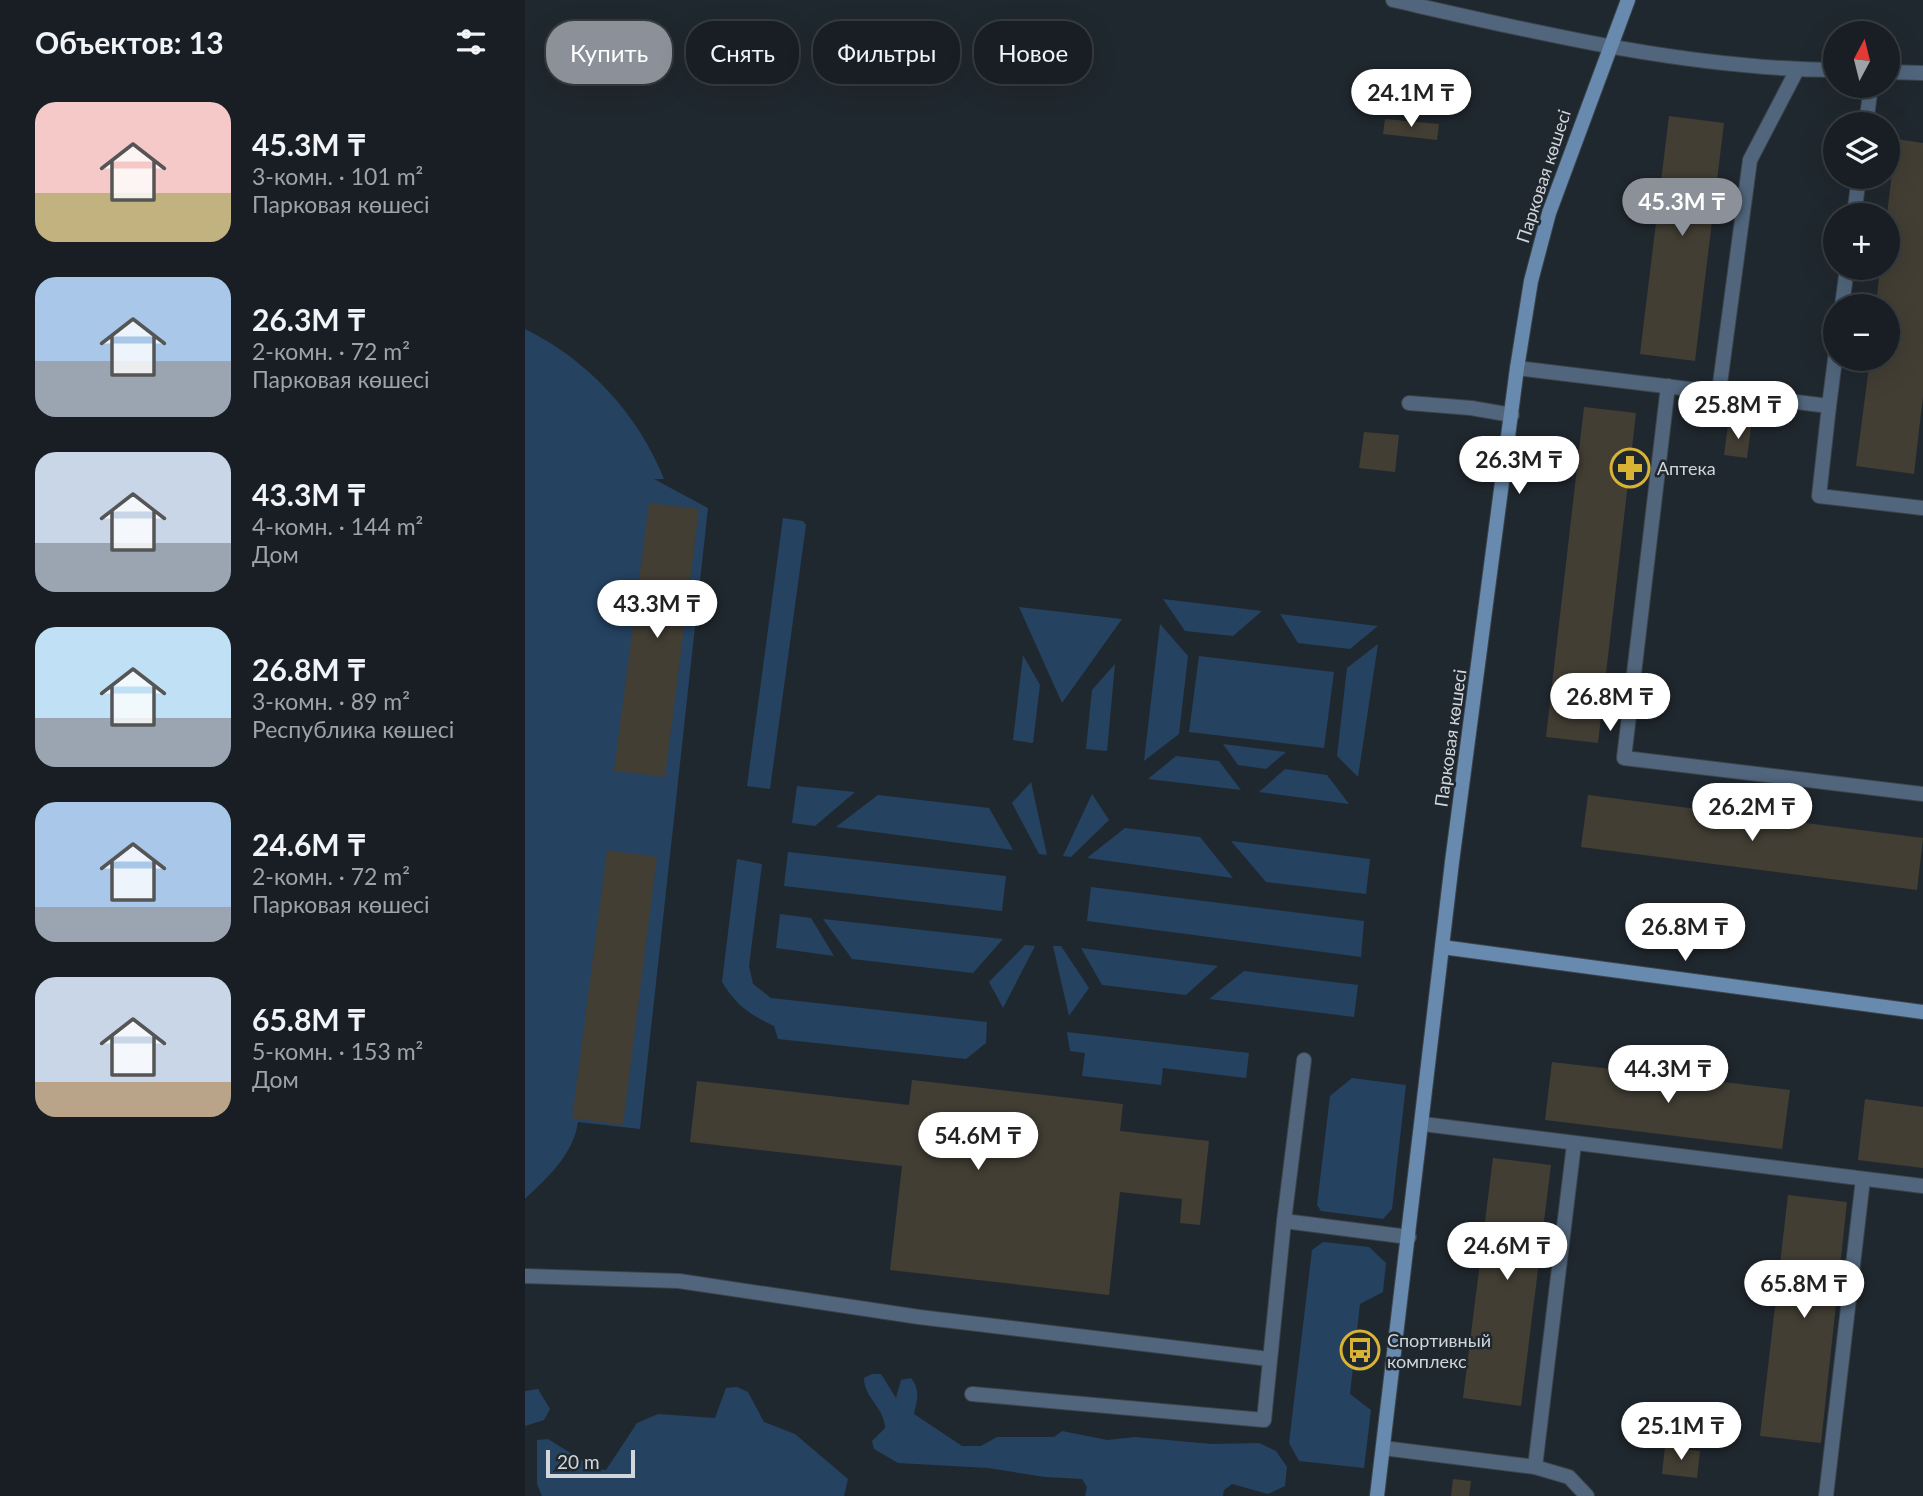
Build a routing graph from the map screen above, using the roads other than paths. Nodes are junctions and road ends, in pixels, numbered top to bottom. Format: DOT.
graph roads {
  1 [pos="1393,0"];
  2 [pos="1628,0"];
  3 [pos="1609,47"];
  4 [pos="1797,70"];
  5 [pos="1823,70"];
  6 [pos="1901,72"];
  7 [pos="1923,73"];
  8 [pos="1517,368"];
  9 [pos="1834,371"];
  10 [pos="1668,386"];
  11 [pos="1719,391"];
  12 [pos="1409,402"];
  13 [pos="1829,406"];
  14 [pos="1512,415"];
  15 [pos="1923,508"];
  16 [pos="1923,794"];
  17 [pos="1442,947"];
  18 [pos="1923,1012"];
  19 [pos="1304,1060"];
  20 [pos="1423,1124"];
  21 [pos="1574,1144"];
  22 [pos="1863,1179"];
  23 [pos="1923,1186"];
  24 [pos="1284,1222"];
  25 [pos="1409,1237"];
  26 [pos="525,1276"];
  27 [pos="1269,1359"];
  28 [pos="972,1394"];
  29 [pos="1383,1448"];
  30 [pos="1535,1467"];
  31 [pos="1377,1496"];
  32 [pos="1587,1496"];
  33 [pos="1826,1496"];
  1 -- 3 [label="street"];
  2 -- 3 [label="street, Парковая көшесі"];
  3 -- 4 [label="street"];
  3 -- 8 [label="street, Парковая көшесі"];
  4 -- 5 [label="street"];
  4 -- 11 [label="street"];
  6 -- 7 [label="street"];
  8 -- 10 [label="street"];
  8 -- 14 [label="street, Парковая көшесі"];
  9 -- 13 [label="street"];
  10 -- 11 [label="street"];
  10 -- 16 [label="street"];
  11 -- 13 [label="street"];
  12 -- 14 [label="street"];
  13 -- 15 [label="street"];
  14 -- 17 [label="street, Парковая көшесі"];
  17 -- 18 [label="street"];
  17 -- 20 [label="street, Парковая көшесі"];
  19 -- 24 [label="street"];
  20 -- 21 [label="street"];
  20 -- 25 [label="street, Парковая көшесі"];
  21 -- 22 [label="street"];
  21 -- 30 [label="street"];
  22 -- 23 [label="street"];
  22 -- 33 [label="street"];
  24 -- 25 [label="street"];
  24 -- 27 [label="street"];
  25 -- 29 [label="street, Парковая көшесі"];
  26 -- 27 [label="street"];
  27 -- 28 [label="street"];
  29 -- 30 [label="street"];
  29 -- 31 [label="street, Парковая көшесі"];
  30 -- 32 [label="street"];
}
